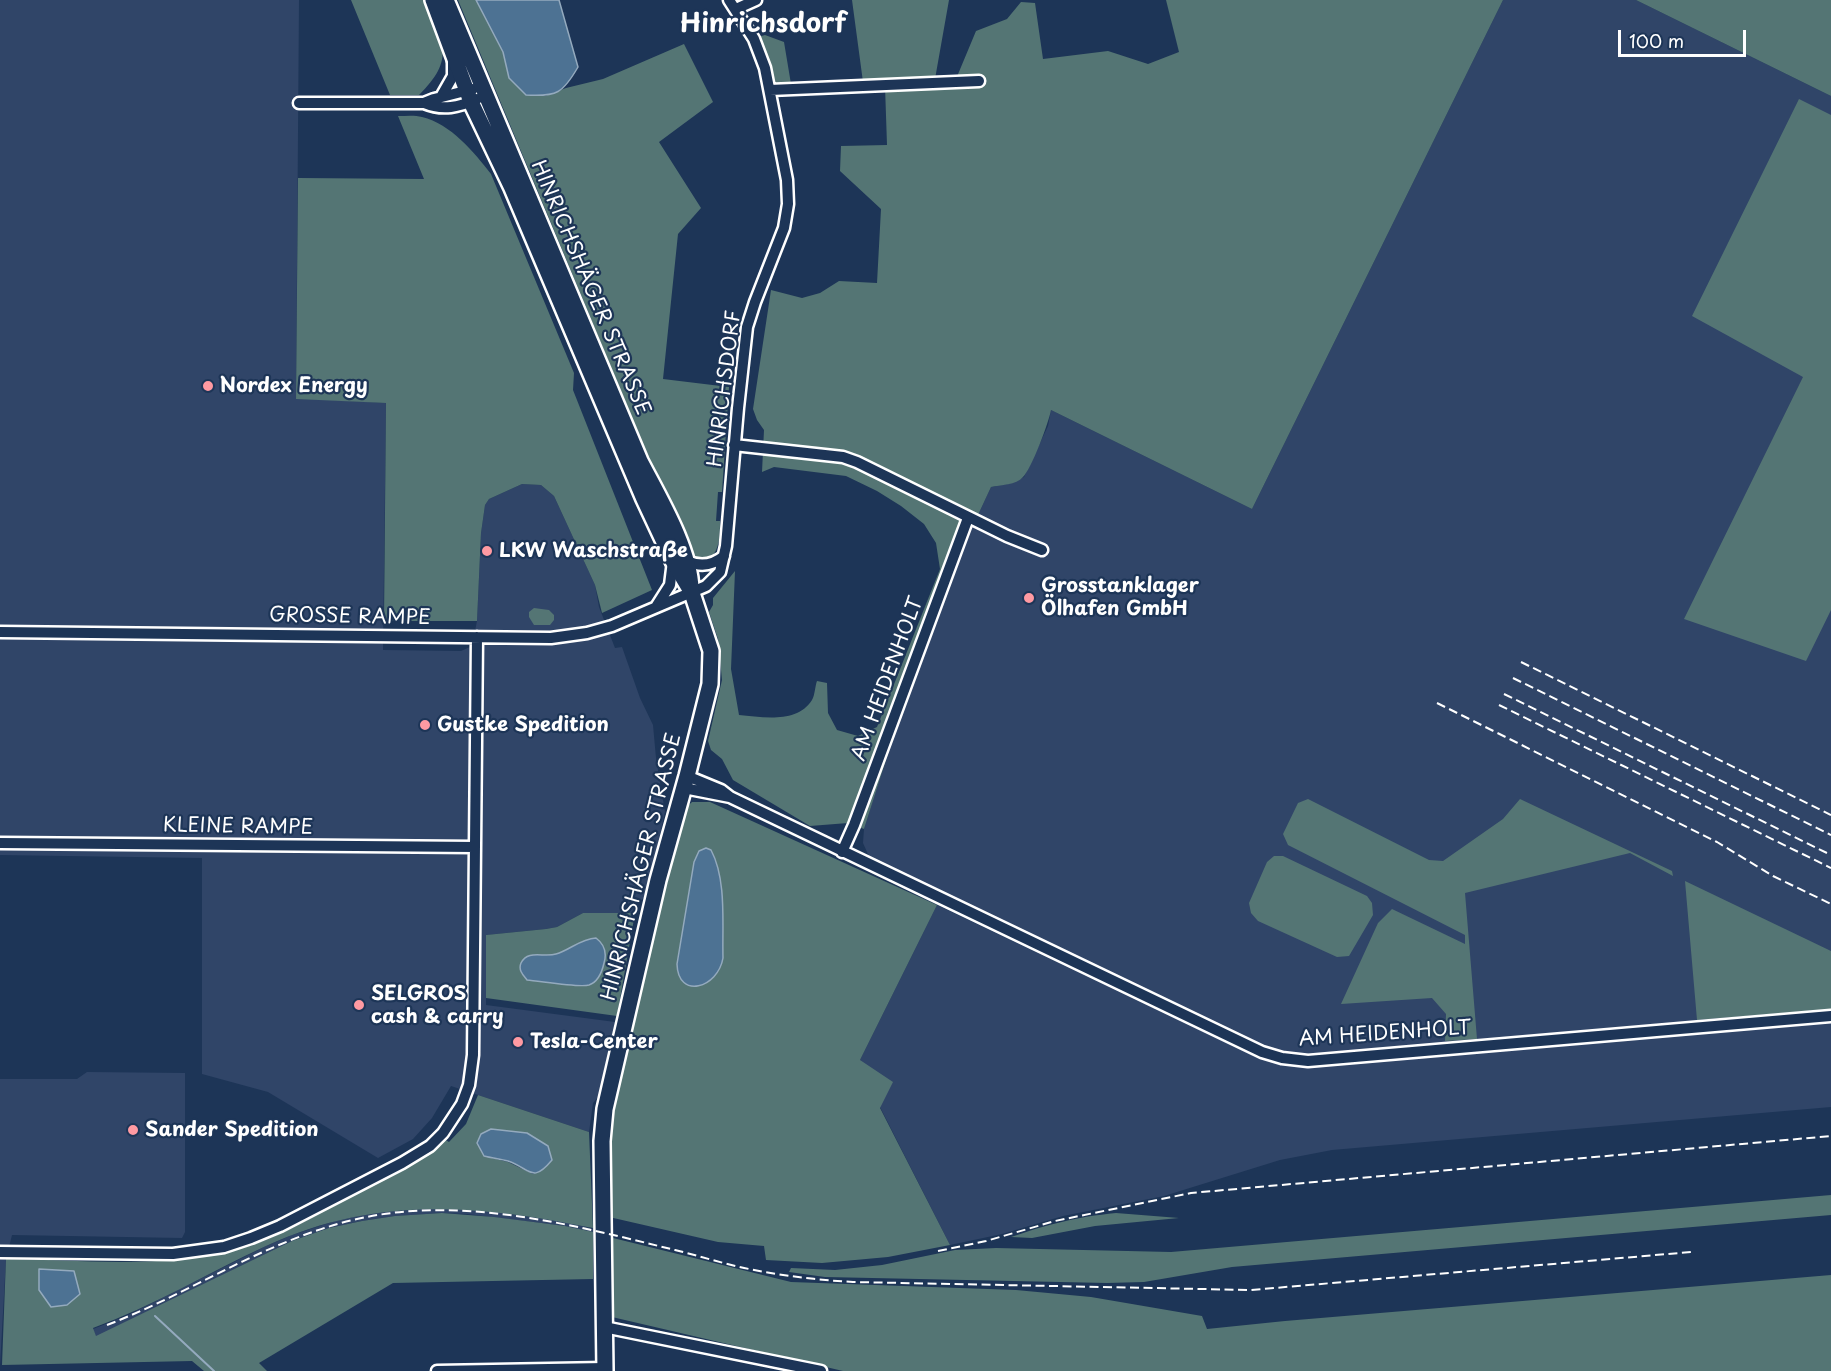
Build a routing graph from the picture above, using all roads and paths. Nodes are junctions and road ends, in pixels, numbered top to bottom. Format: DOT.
graph roads {
  1 [pos="433,0"];
  2 [pos="446,0"];
  3 [pos="756,0"];
  4 [pos="733,4"];
  5 [pos="453,55"];
  6 [pos="979,81"];
  7 [pos="770,90"];
  8 [pos="476,94"];
  9 [pos="441,98"];
  10 [pos="299,103"];
  11 [pos="424,103"];
  12 [pos="734,445"];
  13 [pos="968,518"];
  14 [pos="1040,552"];
  15 [pos="724,556"];
  16 [pos="680,561"];
  17 [pos="692,592"];
  18 [pos="655,608"];
  19 [pos="0,632"];
  20 [pos="477,637"];
  21 [pos="686,782"];
  22 [pos="0,843"];
  23 [pos="475,847"];
  24 [pos="842,852"];
  25 [pos="1831,1016"];
  26 [pos="0,1252"];
  27 [pos="604,1327"];
  28 [pos="533,1370"];
  29 [pos="605,1370"];
  30 [pos="437,1371"];
  31 [pos="821,1371"];
  1 -- 5 [label="main road, HINRICHSHÄGER STRASSE"];
  2 -- 8 [label="main road, HINRICHSHÄGER STRASSE"];
  3 -- 4 [label="street, HINRICHSDORF"];
  4 -- 7 [label="street, HINRICHSDORF"];
  5 -- 8 [label="main road, HINRICHSHÄGER STRASSE"];
  5 -- 9 [label="street"];
  6 -- 7 [label="street"];
  7 -- 12 [label="street, HINRICHSDORF"];
  8 -- 9 [label="street"];
  8 -- 11 [label="street"];
  8 -- 16 [label="main road, HINRICHSHÄGER STRASSE"];
  9 -- 11 [label="street"];
  10 -- 11 [label="street"];
  12 -- 13 [label="street"];
  12 -- 15 [label="street, HINRICHSDORF"];
  13 -- 14 [label="street"];
  13 -- 24 [label="street, AM HEIDENHOLT"];
  15 -- 16 [label="street"];
  15 -- 17 [label="street, HINRICHSDORF"];
  16 -- 17 [label="main road, HINRICHSHÄGER STRASSE"];
  16 -- 18 [label="street"];
  17 -- 18 [label="street, GROSSE RAMPE"];
  17 -- 21 [label="main road, HINRICHSHÄGER STRASSE"];
  18 -- 20 [label="street, GROSSE RAMPE"];
  19 -- 20 [label="street, GROSSE RAMPE"];
  20 -- 23 [label="street"];
  21 -- 24 [label="street, AM HEIDENHOLT"];
  21 -- 27 [label="main road, HINRICHSHÄGER STRASSE"];
  22 -- 23 [label="street, KLEINE RAMPE"];
  23 -- 26 [label="street"];
  24 -- 25 [label="street, AM HEIDENHOLT"];
  27 -- 29 [label="main road, HINRICHSHÄGER STRASSE"];
  27 -- 31 [label="street"];
  28 -- 29 [label="street"];
  28 -- 30 [label="street"];
}
